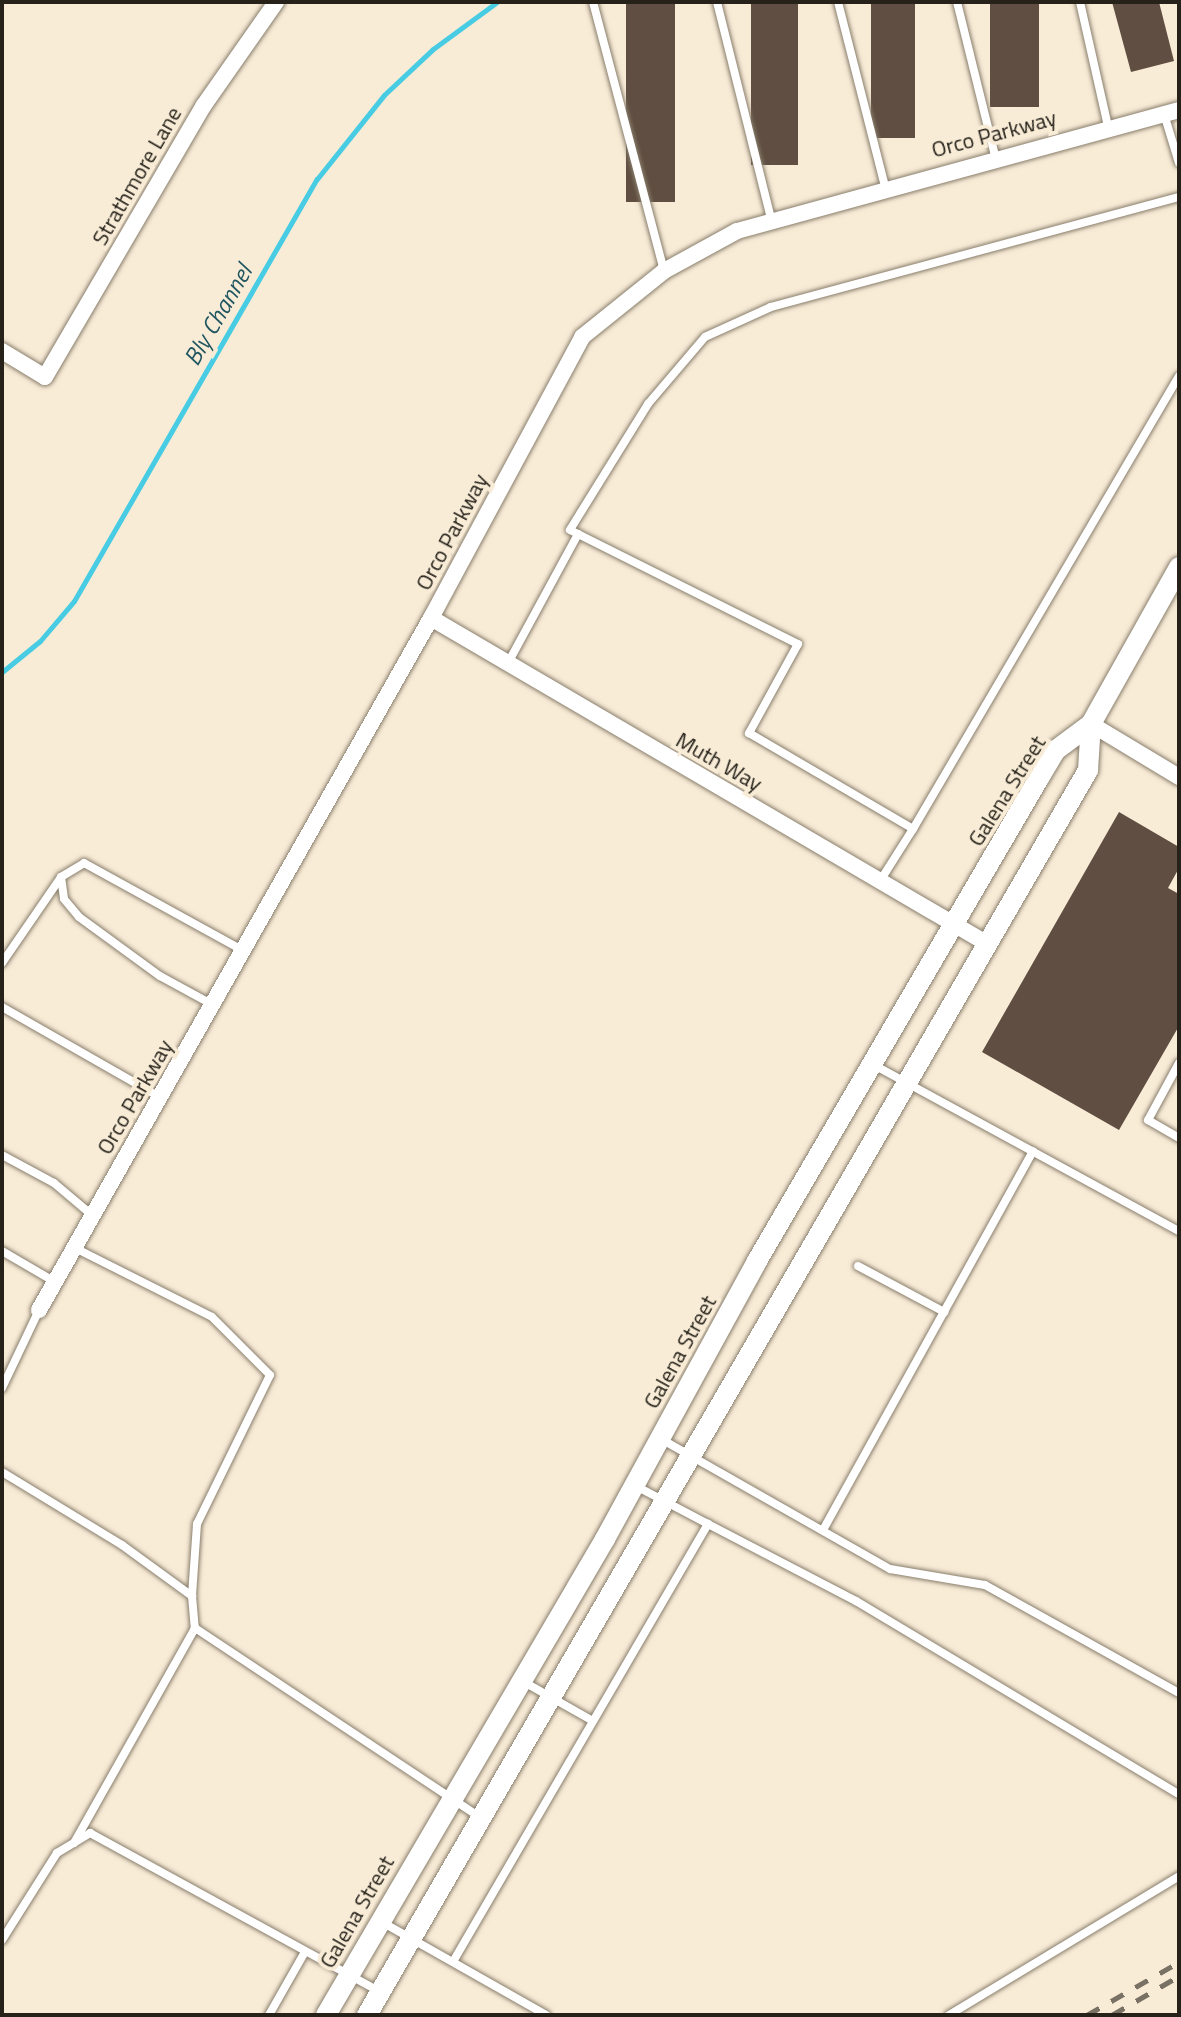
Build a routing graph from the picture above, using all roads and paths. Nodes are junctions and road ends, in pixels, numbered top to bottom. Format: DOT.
graph roads {
  1 [pos="276,2"];
  2 [pos="593,2"];
  3 [pos="717,2"];
  4 [pos="838,2"];
  5 [pos="957,2"];
  6 [pos="1080,2"];
  7 [pos="1171,112"];
  8 [pos="1108,126"];
  9 [pos="995,156"];
  10 [pos="1179,163"];
  11 [pos="885,187"];
  12 [pos="1179,197"];
  13 [pos="771,219"];
  14 [pos="664,271"];
  15 [pos="2,351"];
  16 [pos="1179,376"];
  17 [pos="578,534"];
  18 [pos="1179,567"];
  19 [pos="431,618"];
  20 [pos="508,663"];
  21 [pos="1091,724"];
  22 [pos="1179,777"];
  23 [pos="913,829"];
  24 [pos="61,877"];
  25 [pos="880,881"];
  26 [pos="955,925"];
  27 [pos="986,943"];
  28 [pos="244,951"];
  29 [pos="2,963"];
  30 [pos="213,1005"];
  31 [pos="2,1007"];
  32 [pos="1179,1063"];
  33 [pos="873,1064"];
  34 [pos="905,1082"];
  35 [pos="160,1097"];
  36 [pos="1179,1138"];
  37 [pos="1033,1151"];
  38 [pos="2,1155"];
  39 [pos="93,1216"];
  40 [pos="1179,1231"];
  41 [pos="75,1248"];
  42 [pos="2,1251"];
  43 [pos="858,1266"];
  44 [pos="55,1282"];
  45 [pos="39,1310"];
  46 [pos="944,1312"];
  47 [pos="2,1388"];
  48 [pos="660,1439"];
  49 [pos="690,1455"];
  50 [pos="2,1472"];
  51 [pos="635,1485"];
  52 [pos="664,1499"];
  53 [pos="708,1524"];
  54 [pos="823,1530"];
  55 [pos="192,1596"];
  56 [pos="195,1628"];
  57 [pos="521,1680"];
  58 [pos="1179,1693"];
  59 [pos="553,1698"];
  60 [pos="593,1721"];
  61 [pos="1179,1794"];
  62 [pos="451,1797"];
  63 [pos="481,1818"];
  64 [pos="74,1843"];
  65 [pos="1179,1876"];
  66 [pos="380,1920"];
  67 [pos="411,1937"];
  68 [pos="2,1940"];
  69 [pos="305,1952"];
  70 [pos="454,1960"];
  71 [pos="348,1975"];
  72 [pos="380,1991"];
  73 [pos="269,2015"];
  74 [pos="326,2015"];
  75 [pos="367,2015"];
  76 [pos="546,2015"];
  77 [pos="949,2015"];
  1 -- 15 [label="street, Strathmore Lane"];
  2 -- 14 [label="lane"];
  3 -- 13 [label="lane"];
  4 -- 11 [label="lane"];
  5 -- 9 [label="lane"];
  6 -- 8 [label="lane"];
  7 -- 8 [label="street, Orco Parkway"];
  7 -- 10 [label="lane"];
  8 -- 9 [label="street, Orco Parkway"];
  9 -- 11 [label="street, Orco Parkway"];
  11 -- 13 [label="street, Orco Parkway"];
  12 -- 17 [label="lane"];
  13 -- 14 [label="street, Orco Parkway"];
  14 -- 19 [label="street, Orco Parkway"];
  16 -- 23 [label="lane"];
  17 -- 20 [label="lane"];
  17 -- 23 [label="lane"];
  18 -- 21 [label="street, Galena Street"];
  19 -- 20 [label="street, Muth Way"];
  19 -- 28 [label="street, Orco Parkway"];
  20 -- 25 [label="street, Muth Way"];
  21 -- 22 [label="street"];
  21 -- 26 [label="street, Galena Street"];
  21 -- 27 [label="street, Galena Street"];
  23 -- 25 [label="lane"];
  24 -- 28 [label="lane"];
  24 -- 29 [label="lane"];
  24 -- 30 [label="lane"];
  25 -- 26 [label="street, Muth Way"];
  26 -- 27 [label="street, Muth Way"];
  26 -- 33 [label="street, Galena Street"];
  27 -- 34 [label="street, Galena Street"];
  28 -- 30 [label="street, Orco Parkway"];
  30 -- 35 [label="street, Orco Parkway"];
  31 -- 35 [label="lane"];
  32 -- 36 [label="lane"];
  33 -- 34 [label="lane"];
  33 -- 48 [label="street, Galena Street"];
  34 -- 37 [label="lane"];
  34 -- 49 [label="street, Galena Street"];
  35 -- 39 [label="street, Orco Parkway"];
  37 -- 40 [label="lane"];
  37 -- 46 [label="lane"];
  38 -- 39 [label="lane"];
  39 -- 41 [label="street, Orco Parkway"];
  41 -- 44 [label="street, Orco Parkway"];
  41 -- 55 [label="lane"];
  42 -- 44 [label="lane"];
  43 -- 46 [label="lane"];
  44 -- 45 [label="street, Orco Parkway"];
  45 -- 47 [label="lane"];
  46 -- 54 [label="lane"];
  48 -- 49 [label="lane"];
  48 -- 51 [label="street, Galena Street"];
  49 -- 52 [label="street, Galena Street"];
  49 -- 54 [label="lane"];
  50 -- 55 [label="lane"];
  51 -- 52 [label="lane"];
  51 -- 57 [label="street, Galena Street"];
  52 -- 53 [label="lane"];
  52 -- 59 [label="street, Galena Street"];
  53 -- 60 [label="lane"];
  53 -- 61 [label="lane"];
  54 -- 58 [label="lane"];
  55 -- 56 [label="lane"];
  56 -- 62 [label="lane"];
  56 -- 64 [label="lane"];
  57 -- 59 [label="lane"];
  57 -- 62 [label="street, Galena Street"];
  59 -- 60 [label="lane"];
  59 -- 63 [label="street, Galena Street"];
  60 -- 70 [label="lane"];
  62 -- 63 [label="lane"];
  62 -- 66 [label="street, Galena Street"];
  63 -- 67 [label="street, Galena Street"];
  64 -- 68 [label="lane"];
  64 -- 69 [label="lane"];
  65 -- 77 [label="lane"];
  66 -- 67 [label="lane"];
  66 -- 71 [label="street, Galena Street"];
  67 -- 70 [label="lane"];
  67 -- 72 [label="street, Galena Street"];
  69 -- 71 [label="lane"];
  69 -- 73 [label="lane"];
  70 -- 76 [label="lane"];
  71 -- 72 [label="lane"];
  71 -- 74 [label="street, Galena Street"];
  72 -- 75 [label="street, Galena Street"];
}
